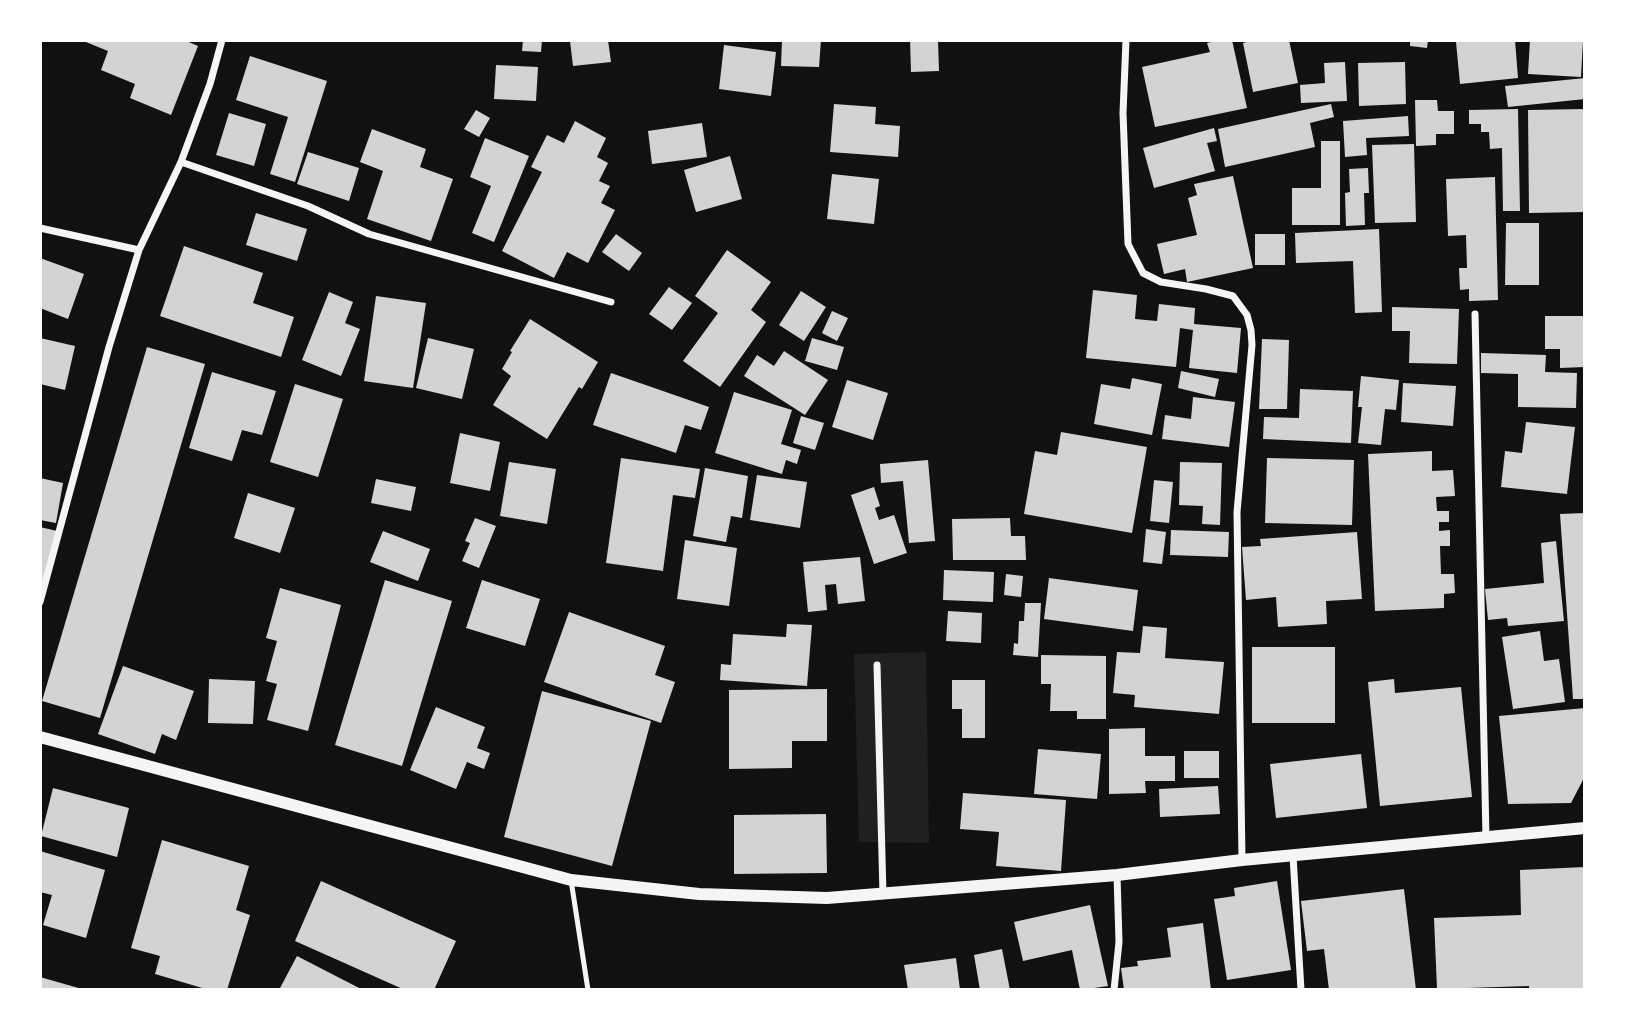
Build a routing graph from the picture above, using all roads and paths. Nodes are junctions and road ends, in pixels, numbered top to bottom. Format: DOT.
graph roads {
  1 [pos="222,40"];
  2 [pos="1126,40"];
  3 [pos="181,163"];
  4 [pos="40,228"];
  5 [pos="139,250"];
  6 [pos="611,302"];
  7 [pos="1475,314"];
  8 [pos="40,602"];
  9 [pos="877,664"];
  10 [pos="40,737"];
  11 [pos="1585,828"];
  12 [pos="1486,838"];
  13 [pos="1293,856"];
  14 [pos="1242,860"];
  15 [pos="1117,875"];
  16 [pos="571,880"];
  17 [pos="883,894"];
  18 [pos="589,990"];
  19 [pos="1114,990"];
  20 [pos="1301,990"];
  1 -- 3 [label="street"];
  2 -- 14 [label="street"];
  3 -- 5 [label="street"];
  3 -- 6 [label="street"];
  4 -- 5 [label="street"];
  5 -- 8 [label="street"];
  7 -- 12 [label="street"];
  9 -- 17 [label="street"];
  10 -- 16 [label="street"];
  11 -- 12 [label="street"];
  12 -- 13 [label="street"];
  13 -- 14 [label="street"];
  13 -- 20 [label="street"];
  14 -- 15 [label="street"];
  15 -- 17 [label="street"];
  15 -- 19 [label="street"];
  16 -- 17 [label="street"];
  16 -- 18 [label="lane"];
}
